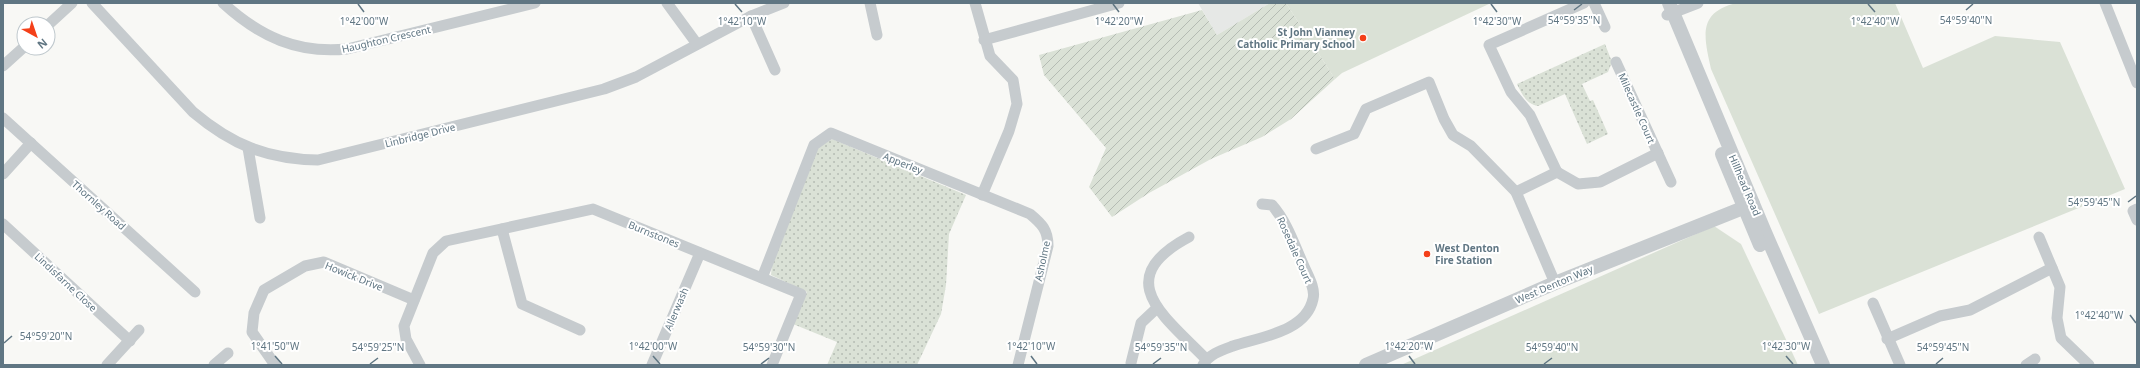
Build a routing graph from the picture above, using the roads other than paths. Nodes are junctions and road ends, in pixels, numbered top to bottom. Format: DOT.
graph roads {
  1 [pos="72,3"];
  2 [pos="92,3"];
  3 [pos="535,3"];
  4 [pos="667,3"];
  5 [pos="784,3"];
  6 [pos="870,3"];
  7 [pos="975,3"];
  8 [pos="1119,3"];
  9 [pos="1584,3"];
  10 [pos="1594,3"];
  11 [pos="1698,3"];
  12 [pos="2105,3"];
  13 [pos="231,5"];
  14 [pos="1667,8"];
  15 [pos="751,16"];
  16 [pos="56,18"];
  17 [pos="1605,27"];
  18 [pos="877,35"];
  19 [pos="984,40"];
  20 [pos="697,44"];
  21 [pos="16,54"];
  22 [pos="1616,62"];
  23 [pos="3,66"];
  24 [pos="775,70"];
  25 [pos="2137,83"];
  26 [pos="3,118"];
  27 [pos="31,143"];
  28 [pos="248,148"];
  29 [pos="1316,149"];
  30 [pos="1658,153"];
  31 [pos="1557,172"];
  32 [pos="3,174"];
  33 [pos="1671,182"];
  34 [pos="1516,192"];
  35 [pos="982,195"];
  36 [pos="1262,204"];
  37 [pos="1748,205"];
  38 [pos="2137,209"];
  39 [pos="260,218"];
  40 [pos="2137,220"];
  41 [pos="3,224"];
  42 [pos="502,229"];
  43 [pos="1189,236"];
  44 [pos="2039,237"];
  45 [pos="700,253"];
  46 [pos="2052,268"];
  47 [pos="762,278"];
  48 [pos="1555,283"];
  49 [pos="195,292"];
  50 [pos="414,300"];
  51 [pos="1873,303"];
  52 [pos="1157,308"];
  53 [pos="139,330"];
  54 [pos="580,330"];
  55 [pos="1887,338"];
  56 [pos="130,341"];
  57 [pos="228,353"];
  58 [pos="1131,362"];
  59 [pos="1204,362"];
  60 [pos="107,365"];
  61 [pos="214,365"];
  62 [pos="275,365"];
  63 [pos="420,365"];
  64 [pos="652,365"];
  65 [pos="772,365"];
  66 [pos="1018,365"];
  67 [pos="1366,365"];
  68 [pos="1814,365"];
  69 [pos="1823,365"];
  70 [pos="1900,365"];
  71 [pos="2088,365"];
  1 -- 16 [label="street"];
  2 -- 28 [label="street, Linbridge Drive"];
  3 -- 13 [label="street, Haughton Crescent"];
  4 -- 20 [label="street"];
  5 -- 15 [label="street, Linbridge Drive"];
  6 -- 18 [label="street"];
  7 -- 19 [label="street"];
  8 -- 19 [label="street"];
  9 -- 31 [label="street"];
  10 -- 17 [label="street"];
  11 -- 14 [label="street"];
  12 -- 25 [label="street"];
  14 -- 37 [label="street, Hillhead Road"];
  15 -- 20 [label="street, Linbridge Drive"];
  15 -- 24 [label="street"];
  19 -- 35 [label="street"];
  20 -- 28 [label="street, Linbridge Drive"];
  21 -- 23 [label="street"];
  22 -- 30 [label="street, Milecastle Court"];
  26 -- 27 [label="street, Thornley Road"];
  27 -- 32 [label="street"];
  27 -- 49 [label="street, Thornley Road"];
  28 -- 39 [label="street"];
  29 -- 34 [label="street"];
  30 -- 31 [label="street, Milecastle Court"];
  30 -- 33 [label="street, Milecastle Court"];
  31 -- 34 [label="street"];
  34 -- 48 [label="street"];
  35 -- 47 [label="street, Apperley"];
  35 -- 66 [label="street, Asholme"];
  36 -- 59 [label="street, Rosedale Court"];
  37 -- 48 [label="street, West Denton Way"];
  37 -- 68 [label="street, Hillhead Road"];
  37 -- 69 [label="street, Hillhead Road"];
  38 -- 40 [label="street"];
  41 -- 56 [label="street, Lindisfarne Close"];
  42 -- 45 [label="street, Burnstones"];
  42 -- 50 [label="street, Burnstones"];
  42 -- 54 [label="street"];
  43 -- 52 [label="street, Rosedale Court"];
  44 -- 46 [label="street"];
  45 -- 47 [label="street, Burnstones"];
  45 -- 64 [label="street, Allerwash"];
  46 -- 55 [label="street"];
  46 -- 71 [label="street"];
  47 -- 65 [label="street, Burnstones"];
  48 -- 67 [label="street, West Denton Way"];
  50 -- 62 [label="street, Howick Drive"];
  50 -- 63 [label="street, Burnstones"];
  51 -- 55 [label="street"];
  52 -- 58 [label="street"];
  52 -- 59 [label="street, Rosedale Court"];
  53 -- 56 [label="street"];
  55 -- 70 [label="street"];
  56 -- 60 [label="street"];
  57 -- 61 [label="street"];
}
